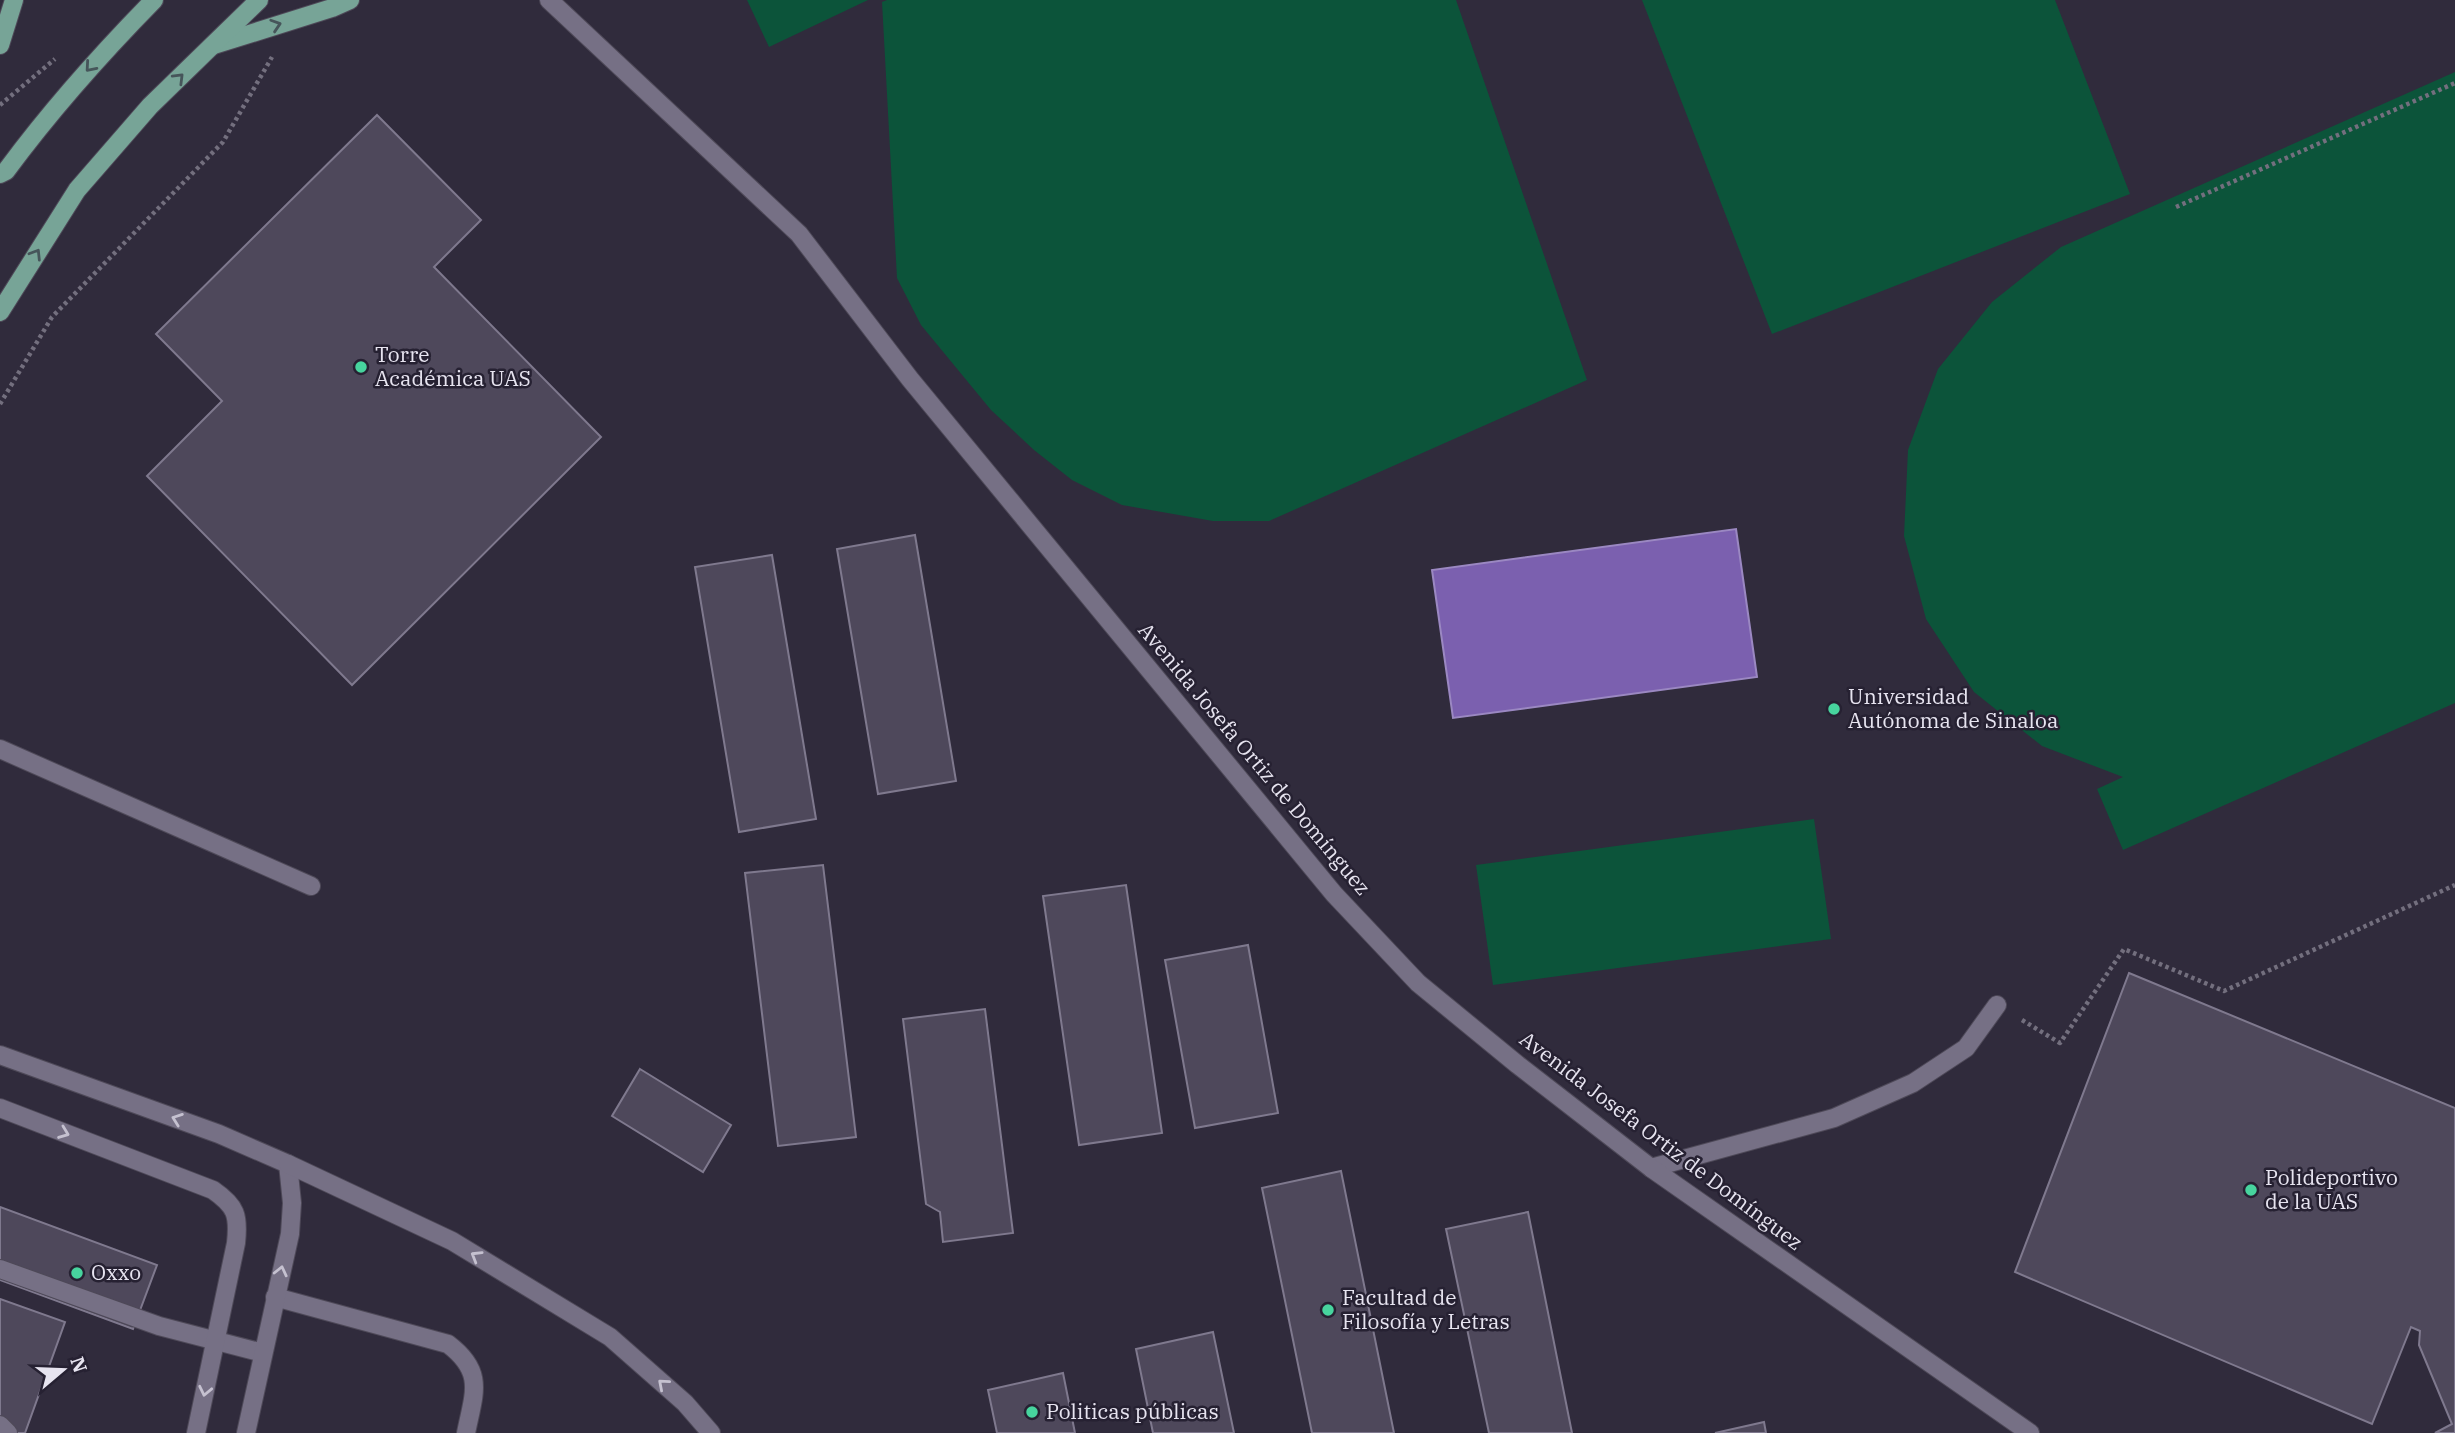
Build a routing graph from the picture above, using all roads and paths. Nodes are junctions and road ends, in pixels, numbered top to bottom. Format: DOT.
graph roads {
  1 [pos="5,0"];
  2 [pos="14,0"];
  3 [pos="154,0"];
  4 [pos="259,0"];
  5 [pos="350,0"];
  6 [pos="549,0"];
  7 [pos="294,20"];
  8 [pos="6,21"];
  9 [pos="0,45"];
  10 [pos="211,46"];
  11 [pos="2455,83"];
  12 [pos="0,174"];
  13 [pos="2176,207"];
  14 [pos="0,312"];
  15 [pos="0,404"];
  16 [pos="0,749"];
  17 [pos="2455,885"];
  18 [pos="311,886"];
  19 [pos="1997,1005"];
  20 [pos="0,1055"];
  21 [pos="0,1108"];
  22 [pos="288,1164"];
  23 [pos="1651,1168"];
  24 [pos="0,1269"];
  25 [pos="275,1297"];
  26 [pos="216,1342"];
  27 [pos="263,1353"];
  28 [pos="0,1425"];
  29 [pos="8,1433"];
  30 [pos="197,1433"];
  31 [pos="246,1433"];
  32 [pos="466,1433"];
  33 [pos="710,1433"];
  34 [pos="2030,1433"];
  1 -- 8 [label="street"];
  2 -- 8 [label="main road"];
  3 -- 12 [label="main road, one-way"];
  4 -- 10 [label="main road"];
  5 -- 7 [label="main road"];
  6 -- 23 [label="street, Avenida Josefa Ortiz de Domínguez"];
  10 -- 7 [label="main road, one-way"];
  7 -- 15 [label="path"];
  8 -- 9 [label="main road"];
  14 -- 10 [label="main road, one-way"];
  11 -- 13 [label="path"];
  16 -- 18 [label="street"];
  17 -- 19 [label="path"];
  19 -- 23 [label="street"];
  22 -- 20 [label="street, one-way"];
  21 -- 26 [label="street, one-way"];
  25 -- 22 [label="street, one-way"];
  33 -- 22 [label="street, one-way"];
  23 -- 34 [label="street, Avenida Josefa Ortiz de Domínguez"];
  24 -- 26 [label="street"];
  25 -- 27 [label="street"];
  25 -- 32 [label="street"];
  26 -- 27 [label="street"];
  26 -- 30 [label="street, one-way"];
  27 -- 31 [label="street"];
  28 -- 29 [label="street"];
}
